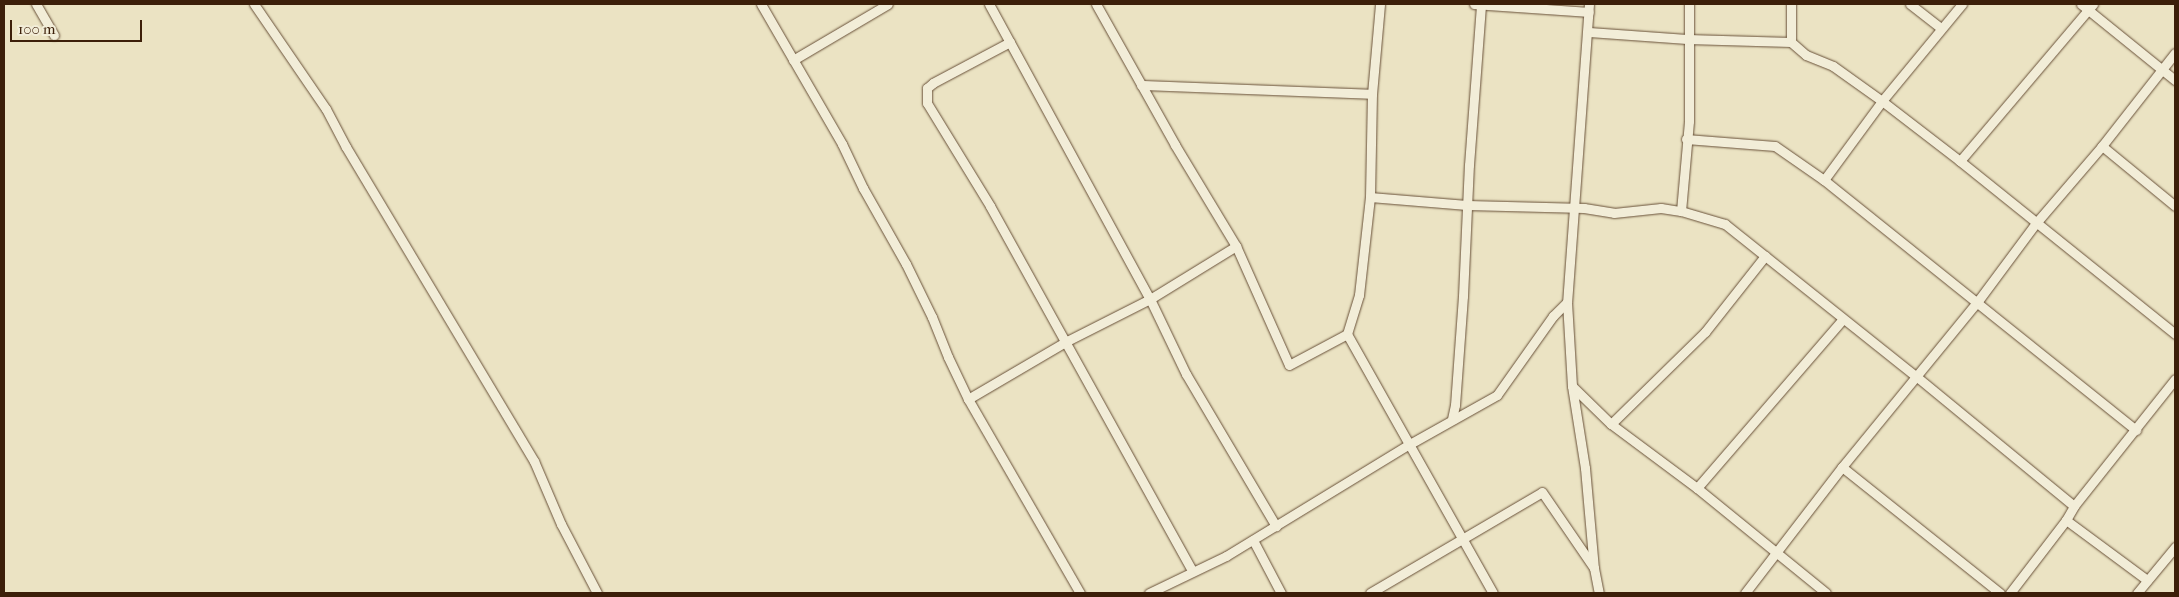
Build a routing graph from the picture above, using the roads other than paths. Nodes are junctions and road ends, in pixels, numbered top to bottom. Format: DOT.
graph roads {
  1 [pos="36,4"];
  2 [pos="254,4"];
  3 [pos="761,4"];
  4 [pos="888,4"];
  5 [pos="989,4"];
  6 [pos="1096,4"];
  7 [pos="1380,4"];
  8 [pos="1483,4"];
  9 [pos="1689,4"];
  10 [pos="1791,4"];
  11 [pos="1910,4"];
  12 [pos="1962,4"];
  13 [pos="2087,5"];
  14 [pos="1589,8"];
  15 [pos="1941,28"];
  16 [pos="1588,32"];
  17 [pos="54,35"];
  18 [pos="1687,39"];
  19 [pos="1010,42"];
  20 [pos="1791,42"];
  21 [pos="2175,53"];
  22 [pos="793,60"];
  23 [pos="2161,69"];
  24 [pos="2175,80"];
  25 [pos="1142,85"];
  26 [pos="1372,94"];
  27 [pos="1882,101"];
  28 [pos="1686,139"];
  29 [pos="2102,146"];
  30 [pos="1960,161"];
  31 [pos="1824,180"];
  32 [pos="1370,197"];
  33 [pos="1467,205"];
  34 [pos="2175,206"];
  35 [pos="1574,209"];
  36 [pos="1681,211"];
  37 [pos="2036,223"];
  38 [pos="1236,246"];
  39 [pos="1765,256"];
  40 [pos="1150,300"];
  41 [pos="1978,301"];
  42 [pos="1567,302"];
  43 [pos="1843,320"];
  44 [pos="1347,334"];
  45 [pos="2175,334"];
  46 [pos="1067,341"];
  47 [pos="1917,377"];
  48 [pos="2175,379"];
  49 [pos="1572,386"];
  50 [pos="968,399"];
  51 [pos="1452,419"];
  52 [pos="1612,424"];
  53 [pos="2136,430"];
  54 [pos="1408,445"];
  55 [pos="1842,467"];
  56 [pos="1697,488"];
  57 [pos="2074,506"];
  58 [pos="2066,520"];
  59 [pos="1276,526"];
  60 [pos="1464,538"];
  61 [pos="1253,540"];
  62 [pos="2175,547"];
  63 [pos="1776,554"];
  64 [pos="1594,568"];
  65 [pos="1192,571"];
  66 [pos="2147,580"];
  67 [pos="1814,585"];
  68 [pos="1598,591"];
  69 [pos="597,593"];
  70 [pos="1080,593"];
  71 [pos="1149,593"];
  72 [pos="1281,593"];
  73 [pos="1370,593"];
  74 [pos="1493,593"];
  75 [pos="1588,593"];
  76 [pos="1745,593"];
  77 [pos="1807,593"];
  78 [pos="1826,593"];
  79 [pos="2000,593"];
  80 [pos="2010,593"];
  81 [pos="2137,593"];
  1 -- 17 [label="street"];
  2 -- 69 [label="street"];
  3 -- 22 [label="street"];
  4 -- 22 [label="street"];
  5 -- 19 [label="street"];
  6 -- 25 [label="street"];
  7 -- 26 [label="street"];
  8 -- 14 [label="street"];
  8 -- 33 [label="street"];
  9 -- 18 [label="street"];
  10 -- 20 [label="street"];
  11 -- 15 [label="street"];
  12 -- 15 [label="street"];
  13 -- 23 [label="street"];
  13 -- 30 [label="street"];
  14 -- 16 [label="street"];
  15 -- 27 [label="street"];
  16 -- 18 [label="street"];
  16 -- 35 [label="street"];
  18 -- 20 [label="street"];
  18 -- 28 [label="street"];
  19 -- 40 [label="street"];
  19 -- 46 [label="street"];
  20 -- 27 [label="street"];
  21 -- 23 [label="street"];
  22 -- 50 [label="street"];
  23 -- 24 [label="street"];
  23 -- 29 [label="street"];
  25 -- 26 [label="street"];
  25 -- 38 [label="street"];
  26 -- 32 [label="street"];
  27 -- 30 [label="street"];
  27 -- 31 [label="street"];
  28 -- 31 [label="street"];
  28 -- 36 [label="street"];
  29 -- 34 [label="street"];
  29 -- 37 [label="street"];
  30 -- 37 [label="street"];
  31 -- 41 [label="street"];
  32 -- 33 [label="street"];
  32 -- 44 [label="street"];
  33 -- 35 [label="street"];
  33 -- 51 [label="street"];
  35 -- 36 [label="street"];
  35 -- 42 [label="street"];
  36 -- 39 [label="street"];
  37 -- 41 [label="street"];
  37 -- 45 [label="street"];
  38 -- 40 [label="street"];
  38 -- 44 [label="street"];
  39 -- 43 [label="street"];
  39 -- 52 [label="street"];
  40 -- 46 [label="street"];
  40 -- 59 [label="street"];
  41 -- 47 [label="street"];
  41 -- 53 [label="street"];
  42 -- 49 [label="street"];
  42 -- 51 [label="street"];
  43 -- 47 [label="street"];
  43 -- 56 [label="street"];
  44 -- 54 [label="street"];
  46 -- 50 [label="street"];
  46 -- 65 [label="street"];
  47 -- 55 [label="street"];
  47 -- 57 [label="street"];
  48 -- 53 [label="street"];
  49 -- 52 [label="street"];
  49 -- 64 [label="street"];
  50 -- 70 [label="street"];
  51 -- 54 [label="street"];
  52 -- 56 [label="street"];
  53 -- 57 [label="street"];
  54 -- 59 [label="street"];
  54 -- 60 [label="street"];
  55 -- 63 [label="street"];
  55 -- 79 [label="street"];
  56 -- 63 [label="street"];
  57 -- 58 [label="street"];
  58 -- 66 [label="street"];
  58 -- 80 [label="street"];
  59 -- 61 [label="street"];
  60 -- 64 [label="street"];
  60 -- 73 [label="street"];
  60 -- 74 [label="street"];
  61 -- 65 [label="street"];
  61 -- 72 [label="street"];
  62 -- 66 [label="street"];
  63 -- 67 [label="street"];
  63 -- 76 [label="street"];
  64 -- 68 [label="street"];
  65 -- 71 [label="street"];
  66 -- 81 [label="street"];
  67 -- 77 [label="street"];
  67 -- 78 [label="street"];
  68 -- 75 [label="street"];
}
